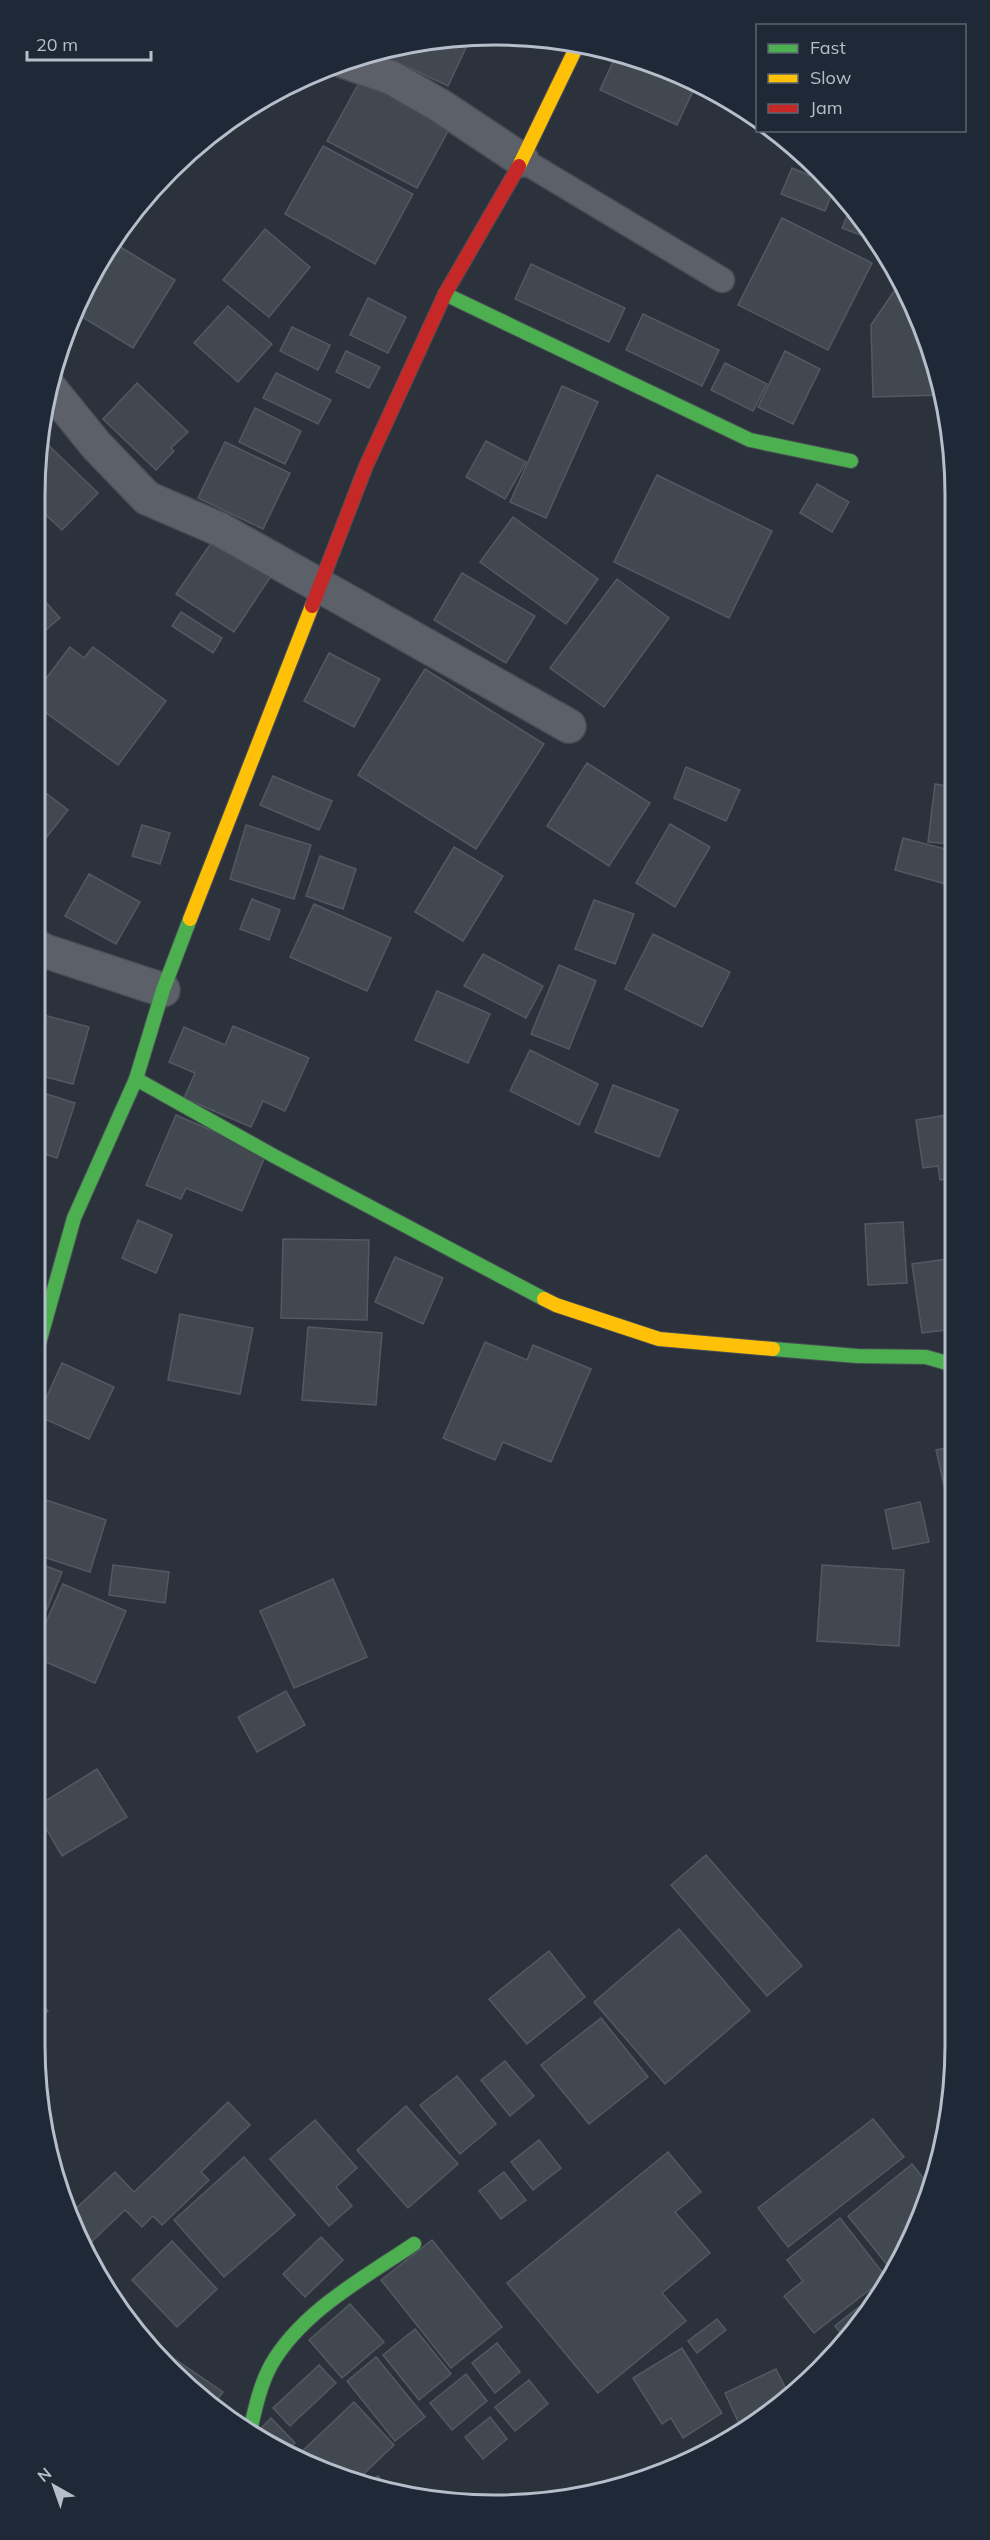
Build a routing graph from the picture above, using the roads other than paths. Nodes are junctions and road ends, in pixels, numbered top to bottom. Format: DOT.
graph roads {
  1 [pos="574,52"];
  2 [pos="358,66"];
  3 [pos="522,160"];
  4 [pos="722,280"];
  5 [pos="445,294"];
  6 [pos="56,396"];
  7 [pos="851,461"];
  8 [pos="321,586"];
  9 [pos="569,726"];
  10 [pos="45,951"];
  11 [pos="163,990"];
  12 [pos="136,1079"];
  13 [pos="45,1322"];
  14 [pos="945,1362"];
  15 [pos="414,2244"];
  16 [pos="252,2423"];
  1 -- 3 [label="street"];
  2 -- 3 [label="street"];
  3 -- 4 [label="lane"];
  3 -- 5 [label="street"];
  5 -- 7 [label="street"];
  5 -- 8 [label="street"];
  6 -- 8 [label="street"];
  8 -- 9 [label="street"];
  8 -- 11 [label="street"];
  10 -- 11 [label="street"];
  11 -- 12 [label="street"];
  12 -- 13 [label="street"];
  12 -- 14 [label="street"];
  15 -- 16 [label="street"];
}
